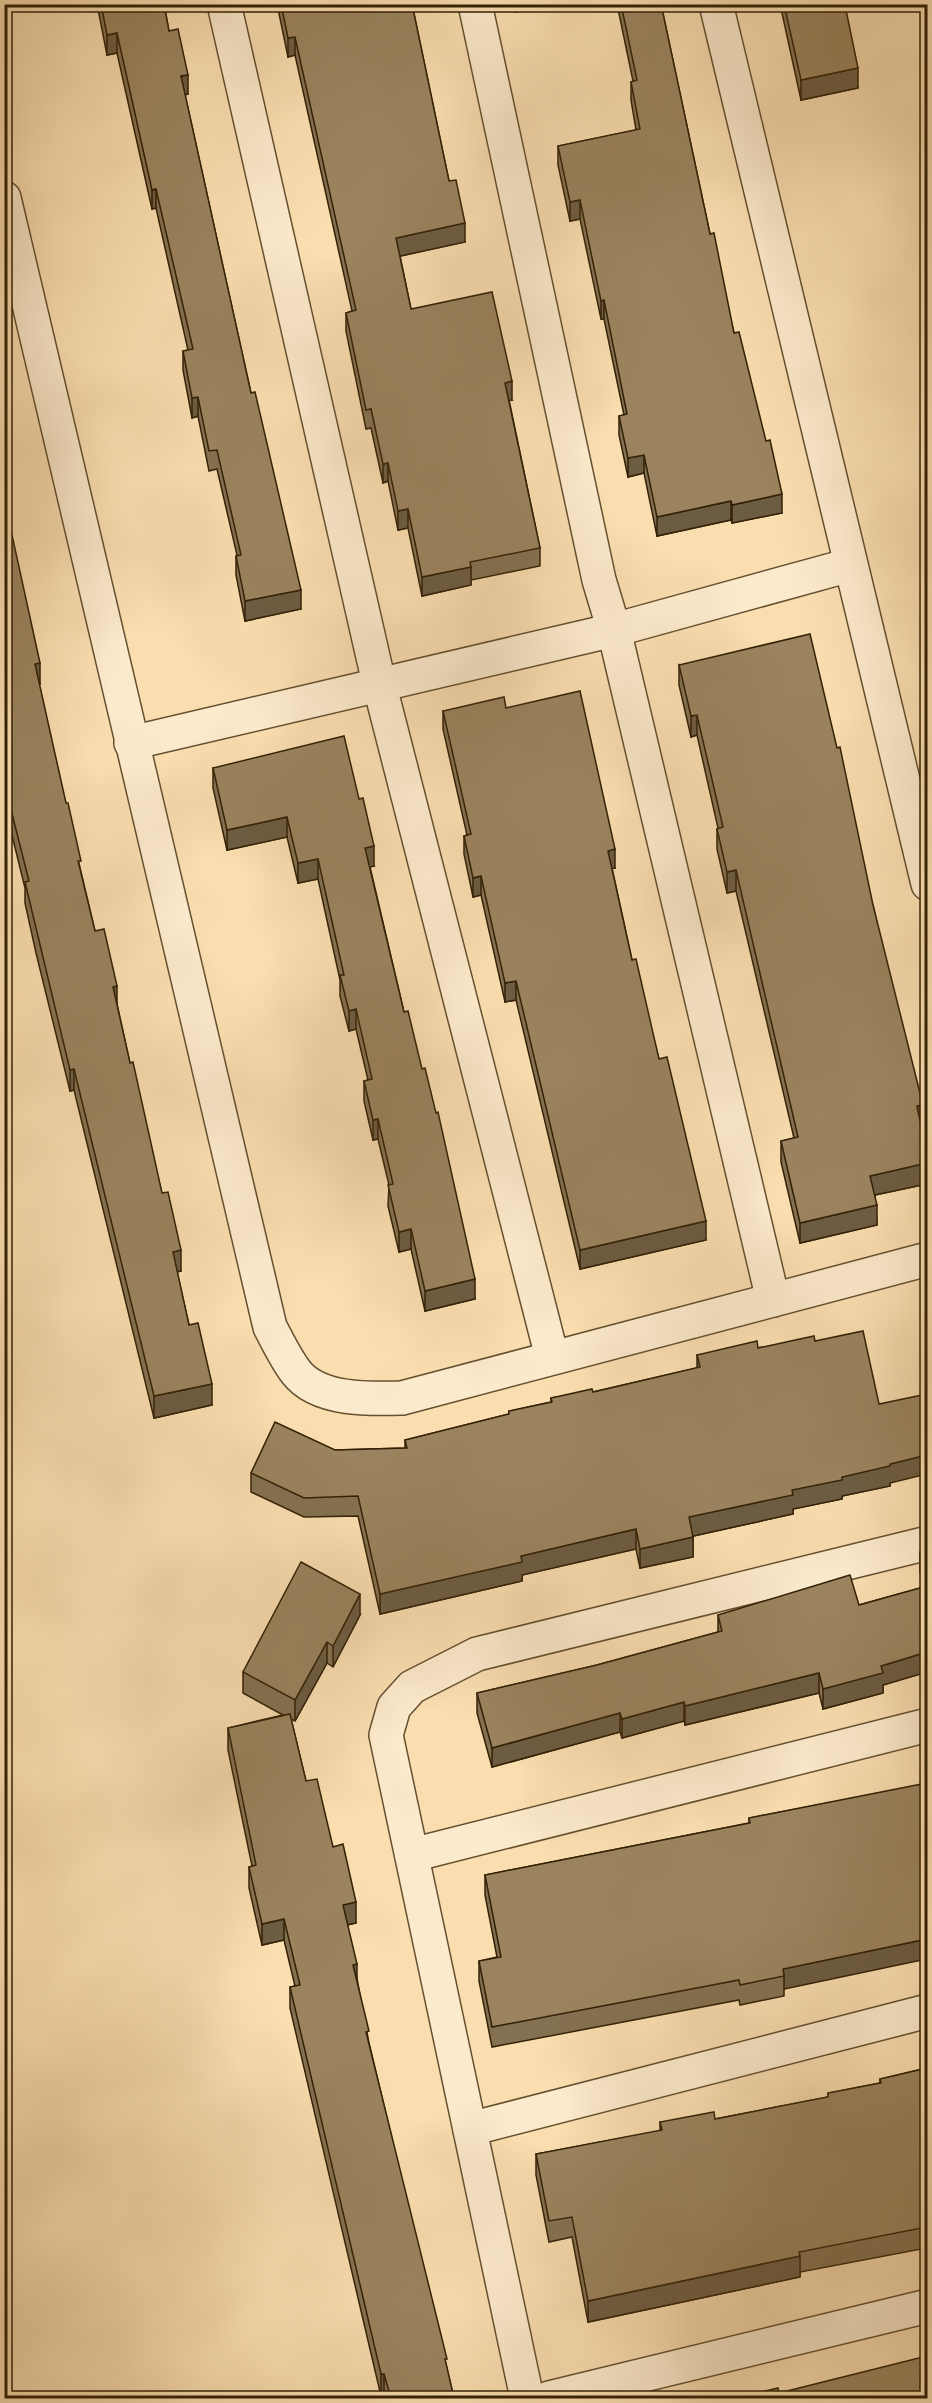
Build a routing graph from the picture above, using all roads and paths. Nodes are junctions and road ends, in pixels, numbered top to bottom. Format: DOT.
graph roads {
  1 [pos="224,4"];
  2 [pos="475,4"];
  3 [pos="716,4"];
  4 [pos="4,198"];
  5 [pos="850,565"];
  6 [pos="614,630"];
  7 [pos="379,683"];
  8 [pos="131,743"];
  9 [pos="927,884"];
  10 [pos="927,1259"];
  11 [pos="773,1300"];
  12 [pos="552,1357"];
  13 [pos="927,1543"];
  14 [pos="927,1725"];
  15 [pos="412,1855"];
  16 [pos="927,2011"];
  17 [pos="470,2129"];
  18 [pos="927,2306"];
  19 [pos="527,2398"];
  20 [pos="549,2398"];
  1 -- 7 [label="street"];
  2 -- 6 [label="street"];
  3 -- 5 [label="street"];
  4 -- 8 [label="street"];
  5 -- 6 [label="street"];
  5 -- 9 [label="street"];
  6 -- 7 [label="street"];
  6 -- 11 [label="street"];
  7 -- 8 [label="street"];
  7 -- 12 [label="street"];
  8 -- 12 [label="street"];
  10 -- 11 [label="street"];
  11 -- 12 [label="street"];
  13 -- 15 [label="street"];
  14 -- 15 [label="street"];
  15 -- 17 [label="street"];
  16 -- 17 [label="street"];
  17 -- 19 [label="street"];
  18 -- 20 [label="street"];
}
